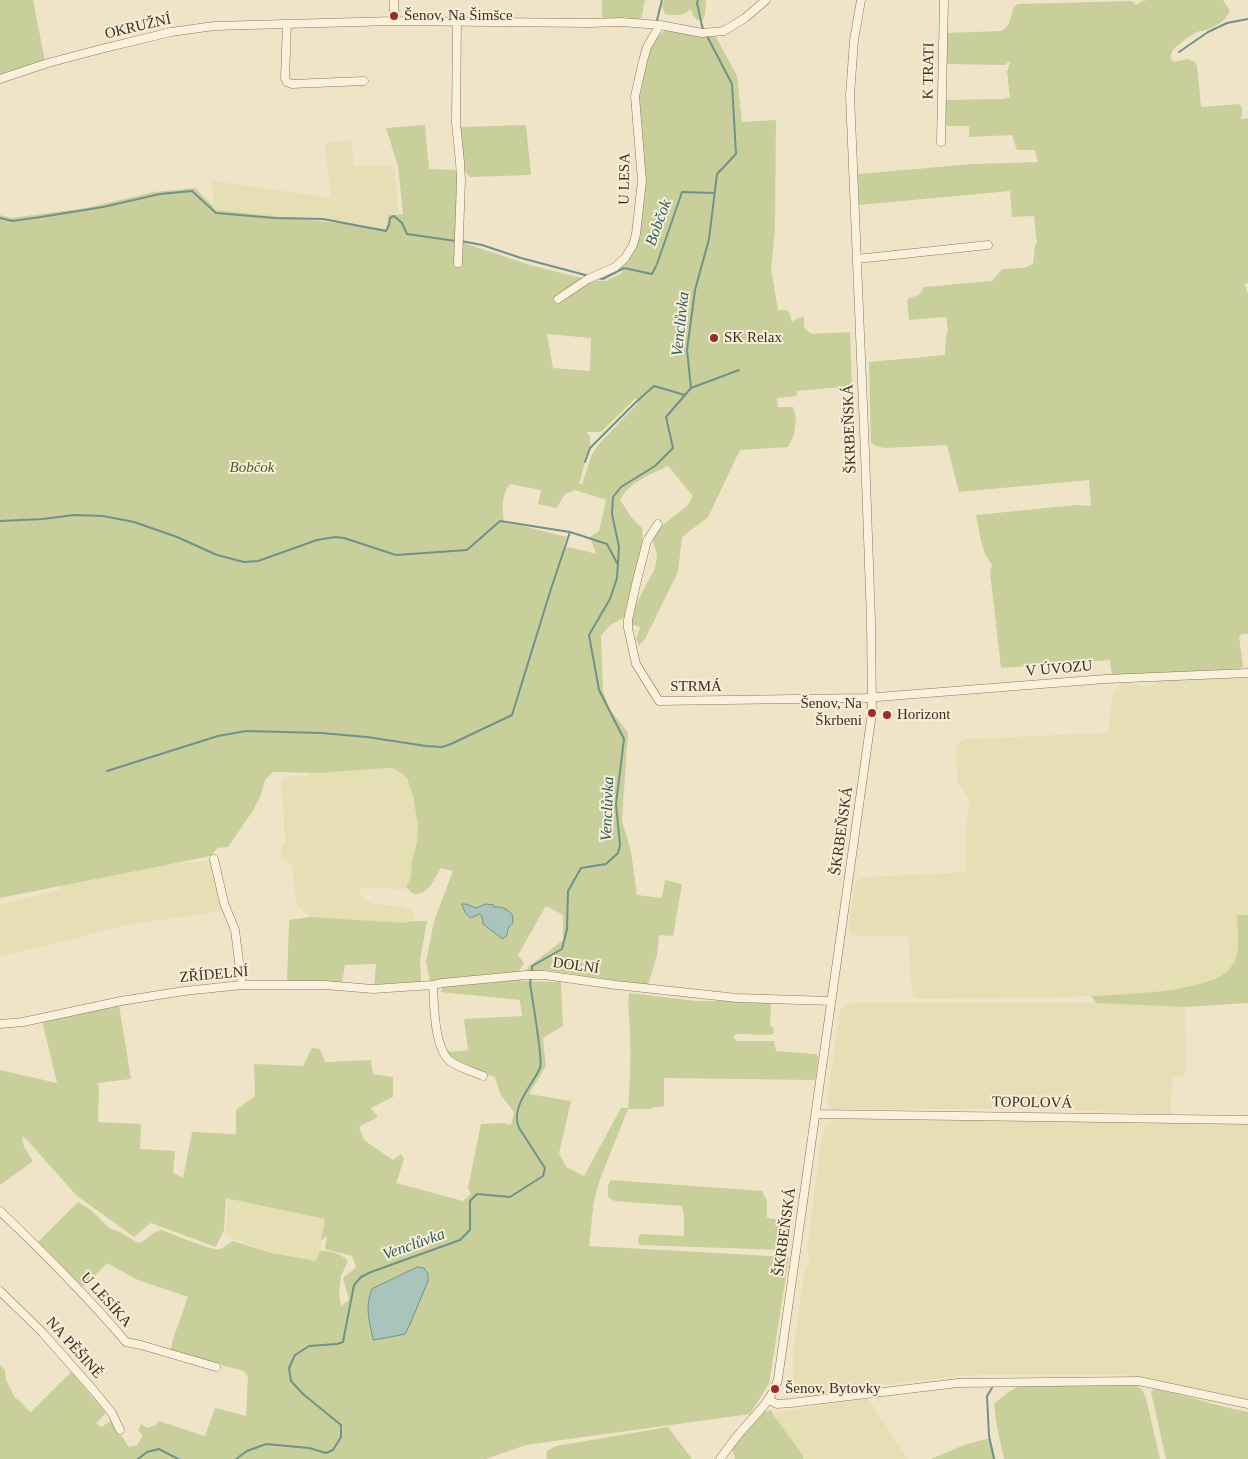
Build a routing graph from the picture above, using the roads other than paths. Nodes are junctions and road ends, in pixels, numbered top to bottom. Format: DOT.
graph roads {
  1 [pos="394,0"];
  2 [pos="766,0"];
  3 [pos="861,0"];
  4 [pos="944,0"];
  5 [pos="457,20"];
  6 [pos="394,21"];
  7 [pos="287,24"];
  8 [pos="660,25"];
  9 [pos="0,79"];
  10 [pos="364,81"];
  11 [pos="941,142"];
  12 [pos="988,245"];
  13 [pos="857,259"];
  14 [pos="458,262"];
  15 [pos="558,299"];
  16 [pos="658,524"];
  17 [pos="1248,672"];
  18 [pos="872,697"];
  19 [pos="214,859"];
  20 [pos="242,985"];
  21 [pos="433,985"];
  22 [pos="831,1001"];
  23 [pos="0,1024"];
  24 [pos="483,1076"];
  25 [pos="816,1114"];
  26 [pos="1248,1120"];
  27 [pos="0,1211"];
  28 [pos="0,1291"];
  29 [pos="216,1367"];
  30 [pos="768,1400"];
  31 [pos="1248,1404"];
  32 [pos="120,1430"];
  33 [pos="720,1459"];
  1 -- 6 [label="street"];
  2 -- 8 [label="street, OKRUŽNÍ"];
  3 -- 13 [label="street, ŠKRBEŇSKÁ"];
  4 -- 11 [label="street, K TRATI"];
  5 -- 6 [label="street, OKRUŽNÍ"];
  5 -- 8 [label="street, OKRUŽNÍ"];
  5 -- 14 [label="street"];
  6 -- 7 [label="street, OKRUŽNÍ"];
  7 -- 9 [label="street, OKRUŽNÍ"];
  7 -- 10 [label="street"];
  8 -- 15 [label="street, U LESA"];
  12 -- 13 [label="street"];
  13 -- 18 [label="street, ŠKRBEŇSKÁ"];
  16 -- 18 [label="street, STRMÁ"];
  17 -- 18 [label="street, V ÚVOZU"];
  18 -- 22 [label="street, ŠKRBEŇSKÁ"];
  19 -- 20 [label="street"];
  20 -- 21 [label="street, ZŘÍDELNÍ"];
  20 -- 23 [label="street, ZŘÍDELNÍ"];
  21 -- 22 [label="street, DOLNÍ"];
  21 -- 24 [label="street"];
  22 -- 25 [label="street, ŠKRBEŇSKÁ"];
  25 -- 26 [label="street, TOPOLOVÁ"];
  25 -- 30 [label="street, ŠKRBEŇSKÁ"];
  27 -- 29 [label="street, U LESÍKA"];
  28 -- 32 [label="street, NA PĚŠINĚ"];
  30 -- 31 [label="street"];
  30 -- 33 [label="street, ŠKRBEŇSKÁ"];
}
